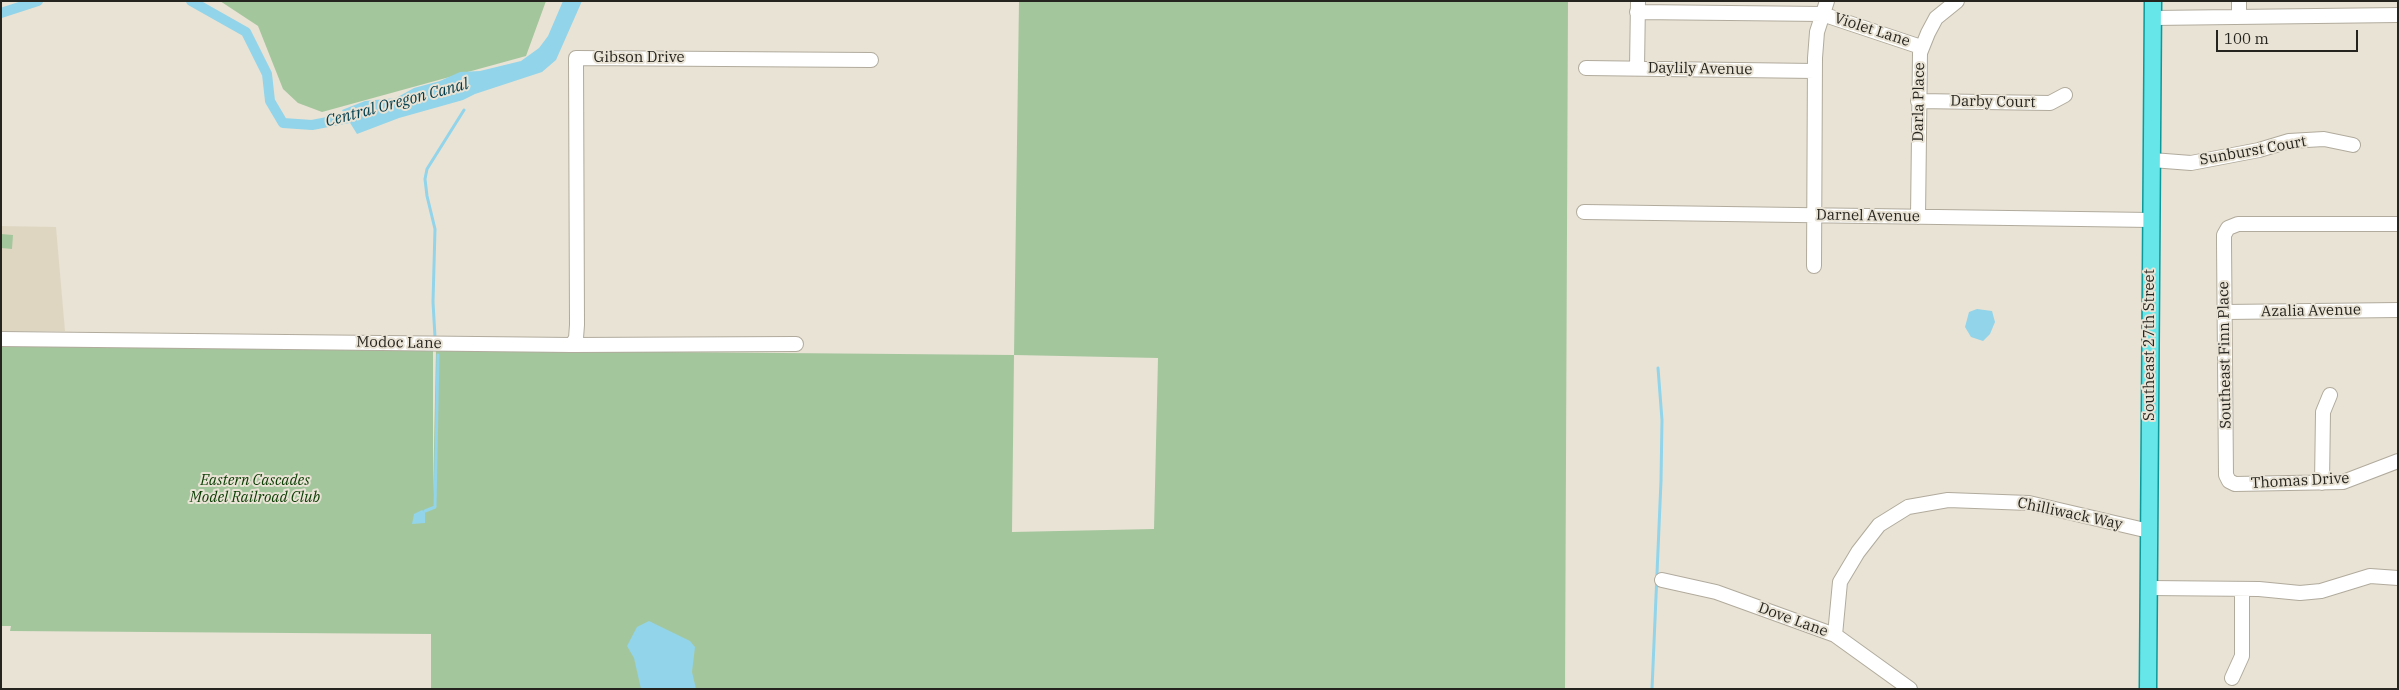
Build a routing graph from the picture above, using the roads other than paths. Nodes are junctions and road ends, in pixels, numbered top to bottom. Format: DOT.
graph roads {
  1 [pos="1957,1"];
  2 [pos="2153,1"];
  3 [pos="2239,1"];
  4 [pos="1638,7"];
  5 [pos="1825,8"];
  6 [pos="2398,14"];
  7 [pos="2239,16"];
  8 [pos="2153,18"];
  9 [pos="1922,47"];
  10 [pos="871,60"];
  11 [pos="1586,68"];
  12 [pos="1637,68"];
  13 [pos="1815,71"];
  14 [pos="2066,96"];
  15 [pos="1918,101"];
  16 [pos="2353,145"];
  17 [pos="2152,160"];
  18 [pos="1584,212"];
  19 [pos="1814,215"];
  20 [pos="1918,217"];
  21 [pos="2151,220"];
  22 [pos="2398,224"];
  23 [pos="1814,266"];
  24 [pos="2398,310"];
  25 [pos="2225,312"];
  26 [pos="1,339"];
  27 [pos="796,344"];
  28 [pos="572,345"];
  29 [pos="2330,395"];
  30 [pos="2398,461"];
  31 [pos="2229,481"];
  32 [pos="2322,483"];
  33 [pos="2149,531"];
  34 [pos="2398,578"];
  35 [pos="1662,580"];
  36 [pos="2149,588"];
  37 [pos="2242,589"];
  38 [pos="1835,635"];
  39 [pos="2232,678"];
  40 [pos="1910,689"];
  41 [pos="2148,689"];
  1 -- 9 [label="street, Darla Place"];
  2 -- 8 [label="main road, Southeast 27th Street"];
  3 -- 7 [label="street"];
  4 -- 5 [label="street, Violet Lane"];
  4 -- 12 [label="street"];
  5 -- 9 [label="street, Violet Lane"];
  5 -- 13 [label="street"];
  6 -- 7 [label="street"];
  7 -- 8 [label="street"];
  8 -- 17 [label="main road, Southeast 27th Street"];
  9 -- 15 [label="street, Darla Place"];
  10 -- 28 [label="street, Gibson Drive"];
  11 -- 12 [label="street, Daylily Avenue"];
  12 -- 13 [label="street, Daylily Avenue"];
  13 -- 19 [label="street"];
  14 -- 15 [label="street, Darby Court"];
  15 -- 20 [label="street, Darla Place"];
  16 -- 17 [label="street, Sunburst Court"];
  17 -- 21 [label="main road, Southeast 27th Street"];
  18 -- 19 [label="street, Darnel Avenue"];
  19 -- 20 [label="street, Darnel Avenue"];
  19 -- 23 [label="street"];
  20 -- 21 [label="street, Darnel Avenue"];
  21 -- 33 [label="main road, Southeast 27th Street"];
  22 -- 25 [label="street, Southeast Finn Place"];
  24 -- 25 [label="street, Azalia Avenue"];
  25 -- 31 [label="street, Southeast Finn Place"];
  26 -- 28 [label="street, Modoc Lane"];
  27 -- 28 [label="street, Modoc Lane"];
  29 -- 32 [label="street"];
  30 -- 32 [label="street, Thomas Drive"];
  31 -- 32 [label="street, Thomas Drive"];
  33 -- 36 [label="main road, Southeast 27th Street"];
  33 -- 38 [label="street, Chilliwack Way"];
  34 -- 37 [label="street"];
  35 -- 38 [label="street, Dove Lane"];
  36 -- 37 [label="street"];
  36 -- 41 [label="main road, Southeast 27th Street"];
  37 -- 39 [label="street"];
  38 -- 40 [label="street, Dove Lane"];
}
